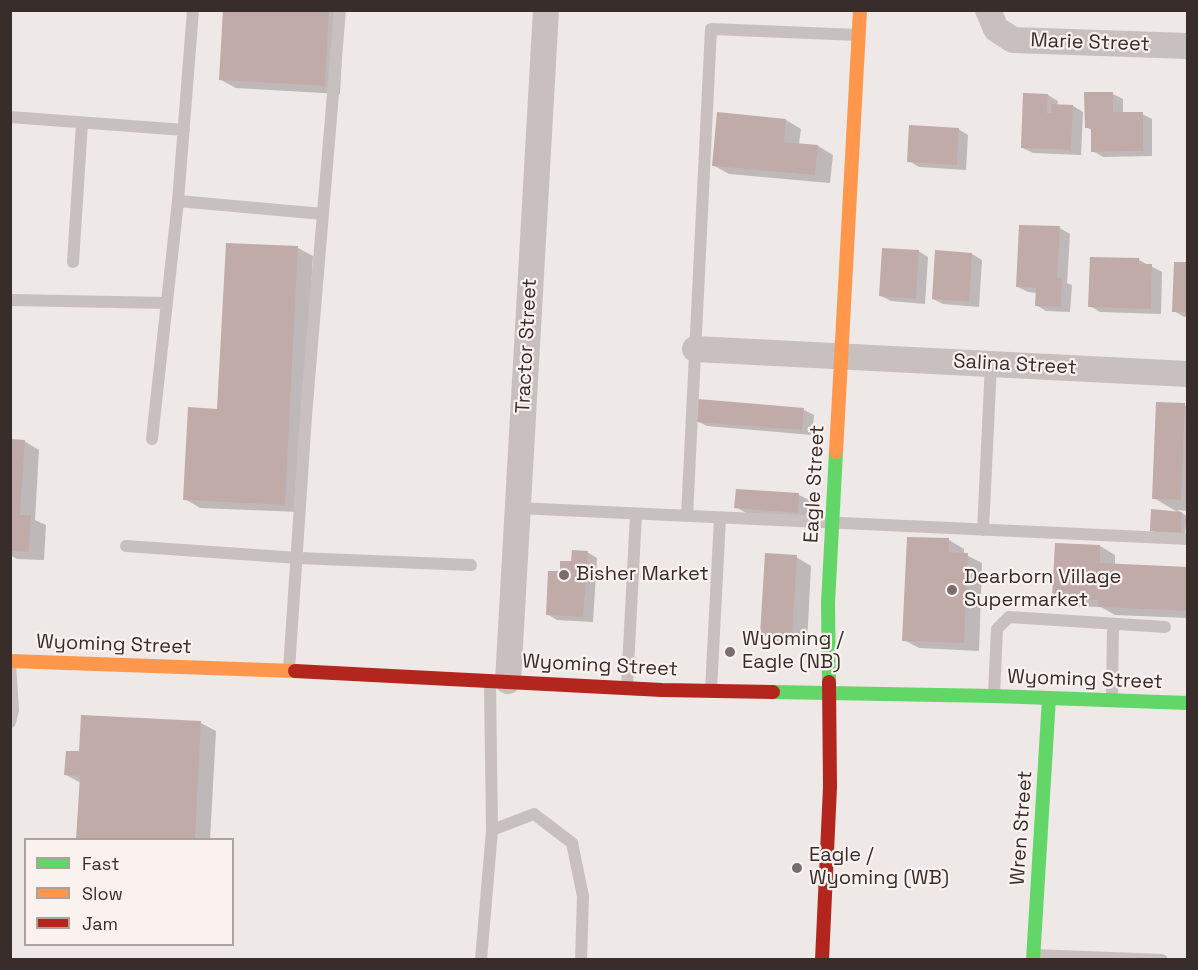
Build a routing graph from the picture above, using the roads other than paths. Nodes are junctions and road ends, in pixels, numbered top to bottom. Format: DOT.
graph roads {
  1 [pos="193,10"];
  2 [pos="340,10"];
  3 [pos="546,10"];
  4 [pos="860,10"];
  5 [pos="992,20"];
  6 [pos="858,34"];
  7 [pos="1188,46"];
  8 [pos="10,117"];
  9 [pos="82,123"];
  10 [pos="184,130"];
  11 [pos="178,201"];
  12 [pos="323,214"];
  13 [pos="73,262"];
  14 [pos="10,300"];
  15 [pos="167,303"];
  16 [pos="695,349"];
  17 [pos="842,356"];
  18 [pos="991,364"];
  19 [pos="1188,374"];
  20 [pos="152,438"];
  21 [pos="518,508"];
  22 [pos="636,514"];
  23 [pos="687,516"];
  24 [pos="720,518"];
  25 [pos="832,523"];
  26 [pos="983,530"];
  27 [pos="1188,539"];
  28 [pos="126,546"];
  29 [pos="298,558"];
  30 [pos="471,565"];
  31 [pos="1113,624"];
  32 [pos="1166,627"];
  33 [pos="10,663"];
  34 [pos="289,671"];
  35 [pos="499,681"];
  36 [pos="627,687"];
  37 [pos="711,691"];
  38 [pos="829,694"];
  39 [pos="994,696"];
  40 [pos="1049,698"];
  41 [pos="1112,699"];
  42 [pos="1188,703"];
  43 [pos="10,722"];
  44 [pos="492,830"];
  45 [pos="1033,957"];
  46 [pos="481,960"];
  47 [pos="581,960"];
  48 [pos="822,960"];
  49 [pos="1162,960"];
  1 -- 10 [label="lane"];
  2 -- 12 [label="lane"];
  3 -- 21 [label="street, Tractor Street"];
  4 -- 6 [label="street, Eagle Street"];
  5 -- 7 [label="street, Marie Street"];
  6 -- 16 [label="lane"];
  6 -- 17 [label="street, Eagle Street"];
  8 -- 9 [label="lane"];
  9 -- 10 [label="lane"];
  9 -- 13 [label="lane"];
  10 -- 11 [label="lane"];
  11 -- 12 [label="lane"];
  11 -- 15 [label="lane"];
  12 -- 29 [label="lane"];
  14 -- 15 [label="lane"];
  15 -- 20 [label="lane"];
  16 -- 17 [label="street, Salina Street"];
  16 -- 23 [label="lane"];
  17 -- 18 [label="street, Salina Street"];
  17 -- 25 [label="street, Eagle Street"];
  18 -- 19 [label="street, Salina Street"];
  18 -- 26 [label="lane"];
  21 -- 22 [label="lane"];
  21 -- 35 [label="street, Tractor Street"];
  22 -- 23 [label="lane"];
  22 -- 36 [label="lane"];
  23 -- 24 [label="lane"];
  24 -- 25 [label="lane"];
  24 -- 37 [label="lane"];
  25 -- 26 [label="lane"];
  25 -- 38 [label="street, Eagle Street"];
  26 -- 27 [label="lane"];
  28 -- 29 [label="lane"];
  29 -- 30 [label="lane"];
  29 -- 34 [label="lane"];
  31 -- 32 [label="lane"];
  31 -- 39 [label="lane"];
  31 -- 41 [label="lane"];
  33 -- 34 [label="street, Wyoming Street"];
  33 -- 43 [label="lane"];
  34 -- 35 [label="street, Wyoming Street"];
  35 -- 36 [label="street, Wyoming Street"];
  35 -- 44 [label="lane"];
  36 -- 37 [label="street, Wyoming Street"];
  37 -- 38 [label="street, Wyoming Street"];
  38 -- 39 [label="street, Wyoming Street"];
  38 -- 48 [label="street, Eagle Street"];
  39 -- 40 [label="street, Wyoming Street"];
  40 -- 41 [label="street, Wyoming Street"];
  40 -- 45 [label="street, Wren Street"];
  41 -- 42 [label="street, Wyoming Street"];
  44 -- 46 [label="lane"];
  44 -- 47 [label="lane"];
  45 -- 49 [label="lane"];
}
